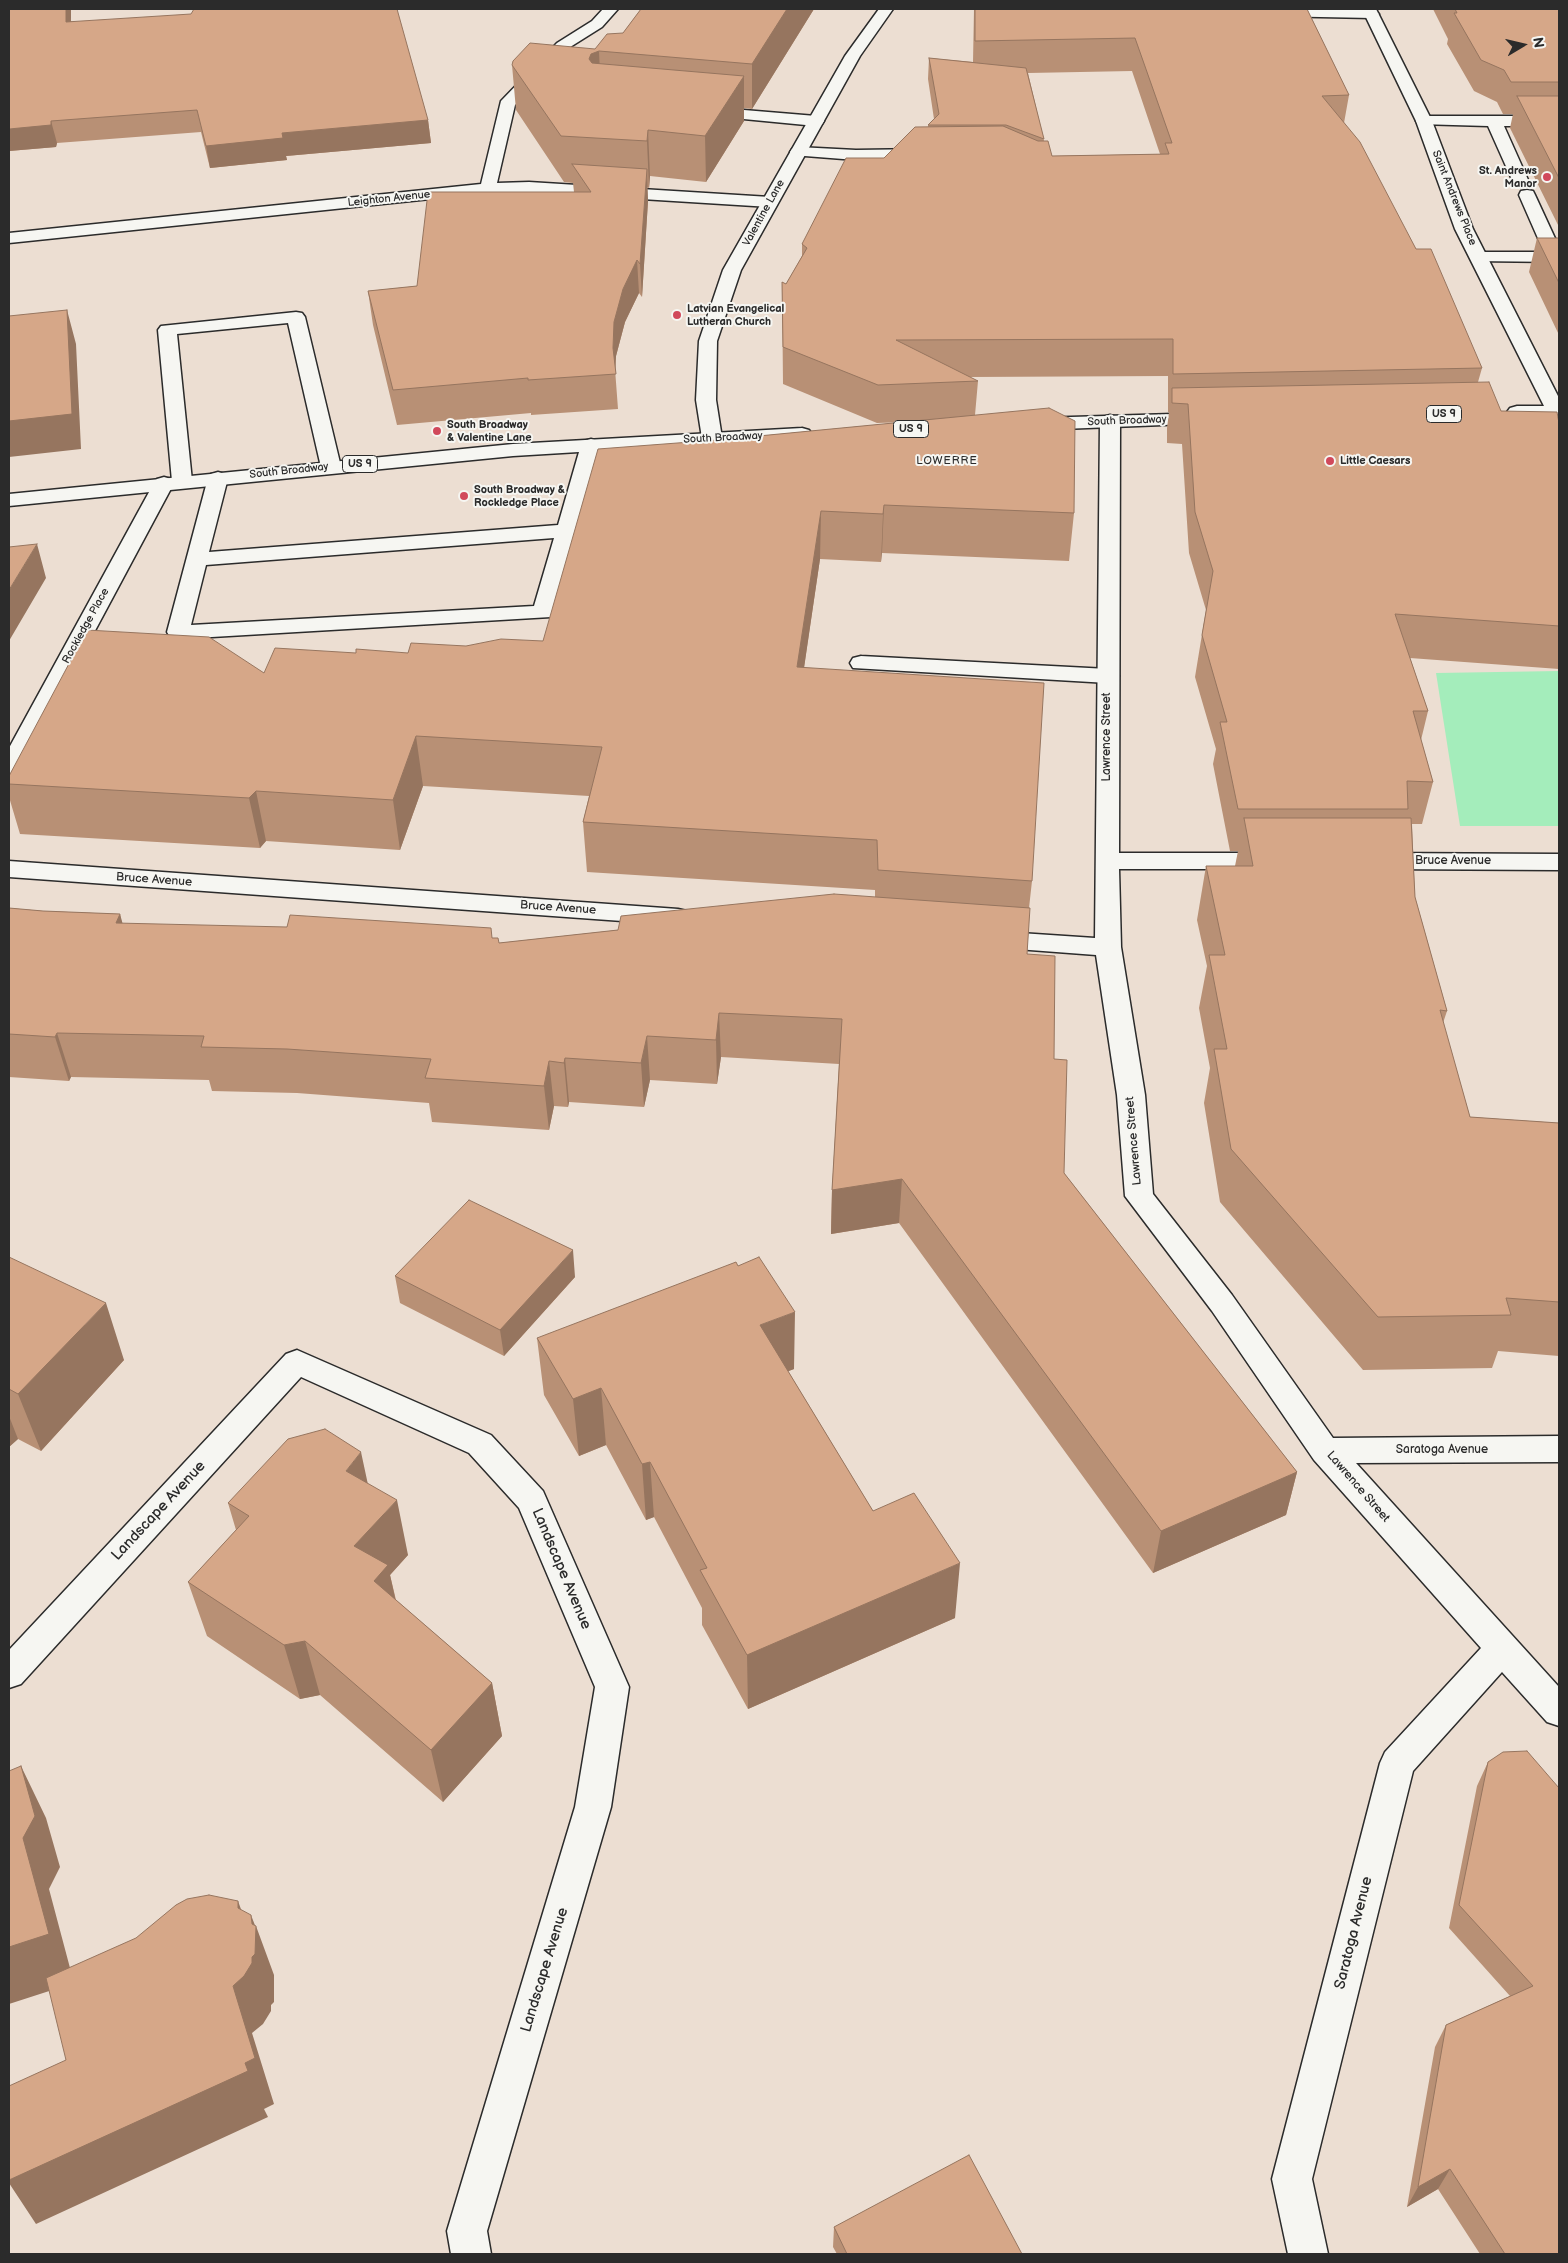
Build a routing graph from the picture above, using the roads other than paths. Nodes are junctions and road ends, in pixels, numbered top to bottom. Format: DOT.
graph roads {
  1 [pos="611,9"];
  2 [pos="886,9"];
  3 [pos="1295,11"];
  4 [pos="1370,12"];
  5 [pos="1259,13"];
  6 [pos="690,110"];
  7 [pos="816,120"];
  8 [pos="1424,121"];
  9 [pos="1494,121"];
  10 [pos="1559,121"];
  11 [pos="798,152"];
  12 [pos="935,154"];
  13 [pos="488,188"];
  14 [pos="770,202"];
  15 [pos="9,238"];
  16 [pos="1557,256"];
  17 [pos="1479,257"];
  18 [pos="1558,412"];
  19 [pos="1498,413"];
  20 [pos="1227,418"];
  21 [pos="1110,421"];
  22 [pos="1022,425"];
  23 [pos="825,433"];
  24 [pos="712,438"];
  25 [pos="591,445"];
  26 [pos="331,467"];
  27 [pos="218,478"];
  28 [pos="173,482"];
  29 [pos="9,500"];
  30 [pos="566,532"];
  31 [pos="197,559"];
  32 [pos="861,663"];
  33 [pos="1108,676"];
  34 [pos="9,769"];
  35 [pos="1106,861"];
  36 [pos="1294,861"];
  37 [pos="1353,861"];
  38 [pos="1559,862"];
  39 [pos="9,870"];
  40 [pos="702,918"];
  41 [pos="970,937"];
  42 [pos="1108,947"];
  43 [pos="1559,1449"];
  44 [pos="1325,1451"];
  45 [pos="1502,1649"];
  46 [pos="9,1673"];
  47 [pos="1559,1711"];
  48 [pos="471,2254"];
  49 [pos="1308,2254"];
  1 -- 13 [label="street"];
  2 -- 7 [label="street, Valentine Lane"];
  3 -- 4 [label="street"];
  3 -- 5 [label="street"];
  4 -- 8 [label="street, Saint Andrews Place"];
  6 -- 7 [label="street"];
  7 -- 11 [label="street, Valentine Lane"];
  8 -- 9 [label="street"];
  8 -- 17 [label="street, Saint Andrews Place"];
  9 -- 10 [label="street"];
  9 -- 16 [label="street"];
  11 -- 12 [label="street"];
  11 -- 14 [label="street, Valentine Lane"];
  13 -- 14 [label="street, Leighton Avenue"];
  13 -- 15 [label="street, Leighton Avenue"];
  14 -- 24 [label="street, Valentine Lane"];
  16 -- 17 [label="street"];
  17 -- 18 [label="street, Saint Andrews Place"];
  18 -- 19 [label="street"];
  20 -- 21 [label="street, South Broadway"];
  21 -- 22 [label="street, South Broadway"];
  21 -- 33 [label="street, Lawrence Street"];
  23 -- 24 [label="street, South Broadway / US 9"];
  24 -- 25 [label="street, South Broadway / US 9"];
  25 -- 26 [label="street, South Broadway / US 9"];
  25 -- 30 [label="street"];
  26 -- 27 [label="street, South Broadway / US 9"];
  26 -- 28 [label="street"];
  27 -- 28 [label="street, South Broadway / US 9"];
  27 -- 31 [label="street"];
  28 -- 29 [label="street, South Broadway / US 9"];
  28 -- 34 [label="street, Rockledge Place"];
  30 -- 31 [label="street"];
  30 -- 31 [label="street"];
  32 -- 33 [label="street"];
  33 -- 35 [label="street, Lawrence Street"];
  35 -- 36 [label="street"];
  35 -- 42 [label="street, Lawrence Street"];
  37 -- 38 [label="street, Bruce Avenue"];
  39 -- 40 [label="street, Bruce Avenue"];
  41 -- 42 [label="street"];
  42 -- 44 [label="street, Lawrence Street"];
  43 -- 44 [label="street, Saratoga Avenue"];
  44 -- 45 [label="street, Lawrence Street"];
  45 -- 47 [label="street, Lawrence Street"];
  45 -- 49 [label="street, Saratoga Avenue"];
  46 -- 48 [label="street, Landscape Avenue"];
}
